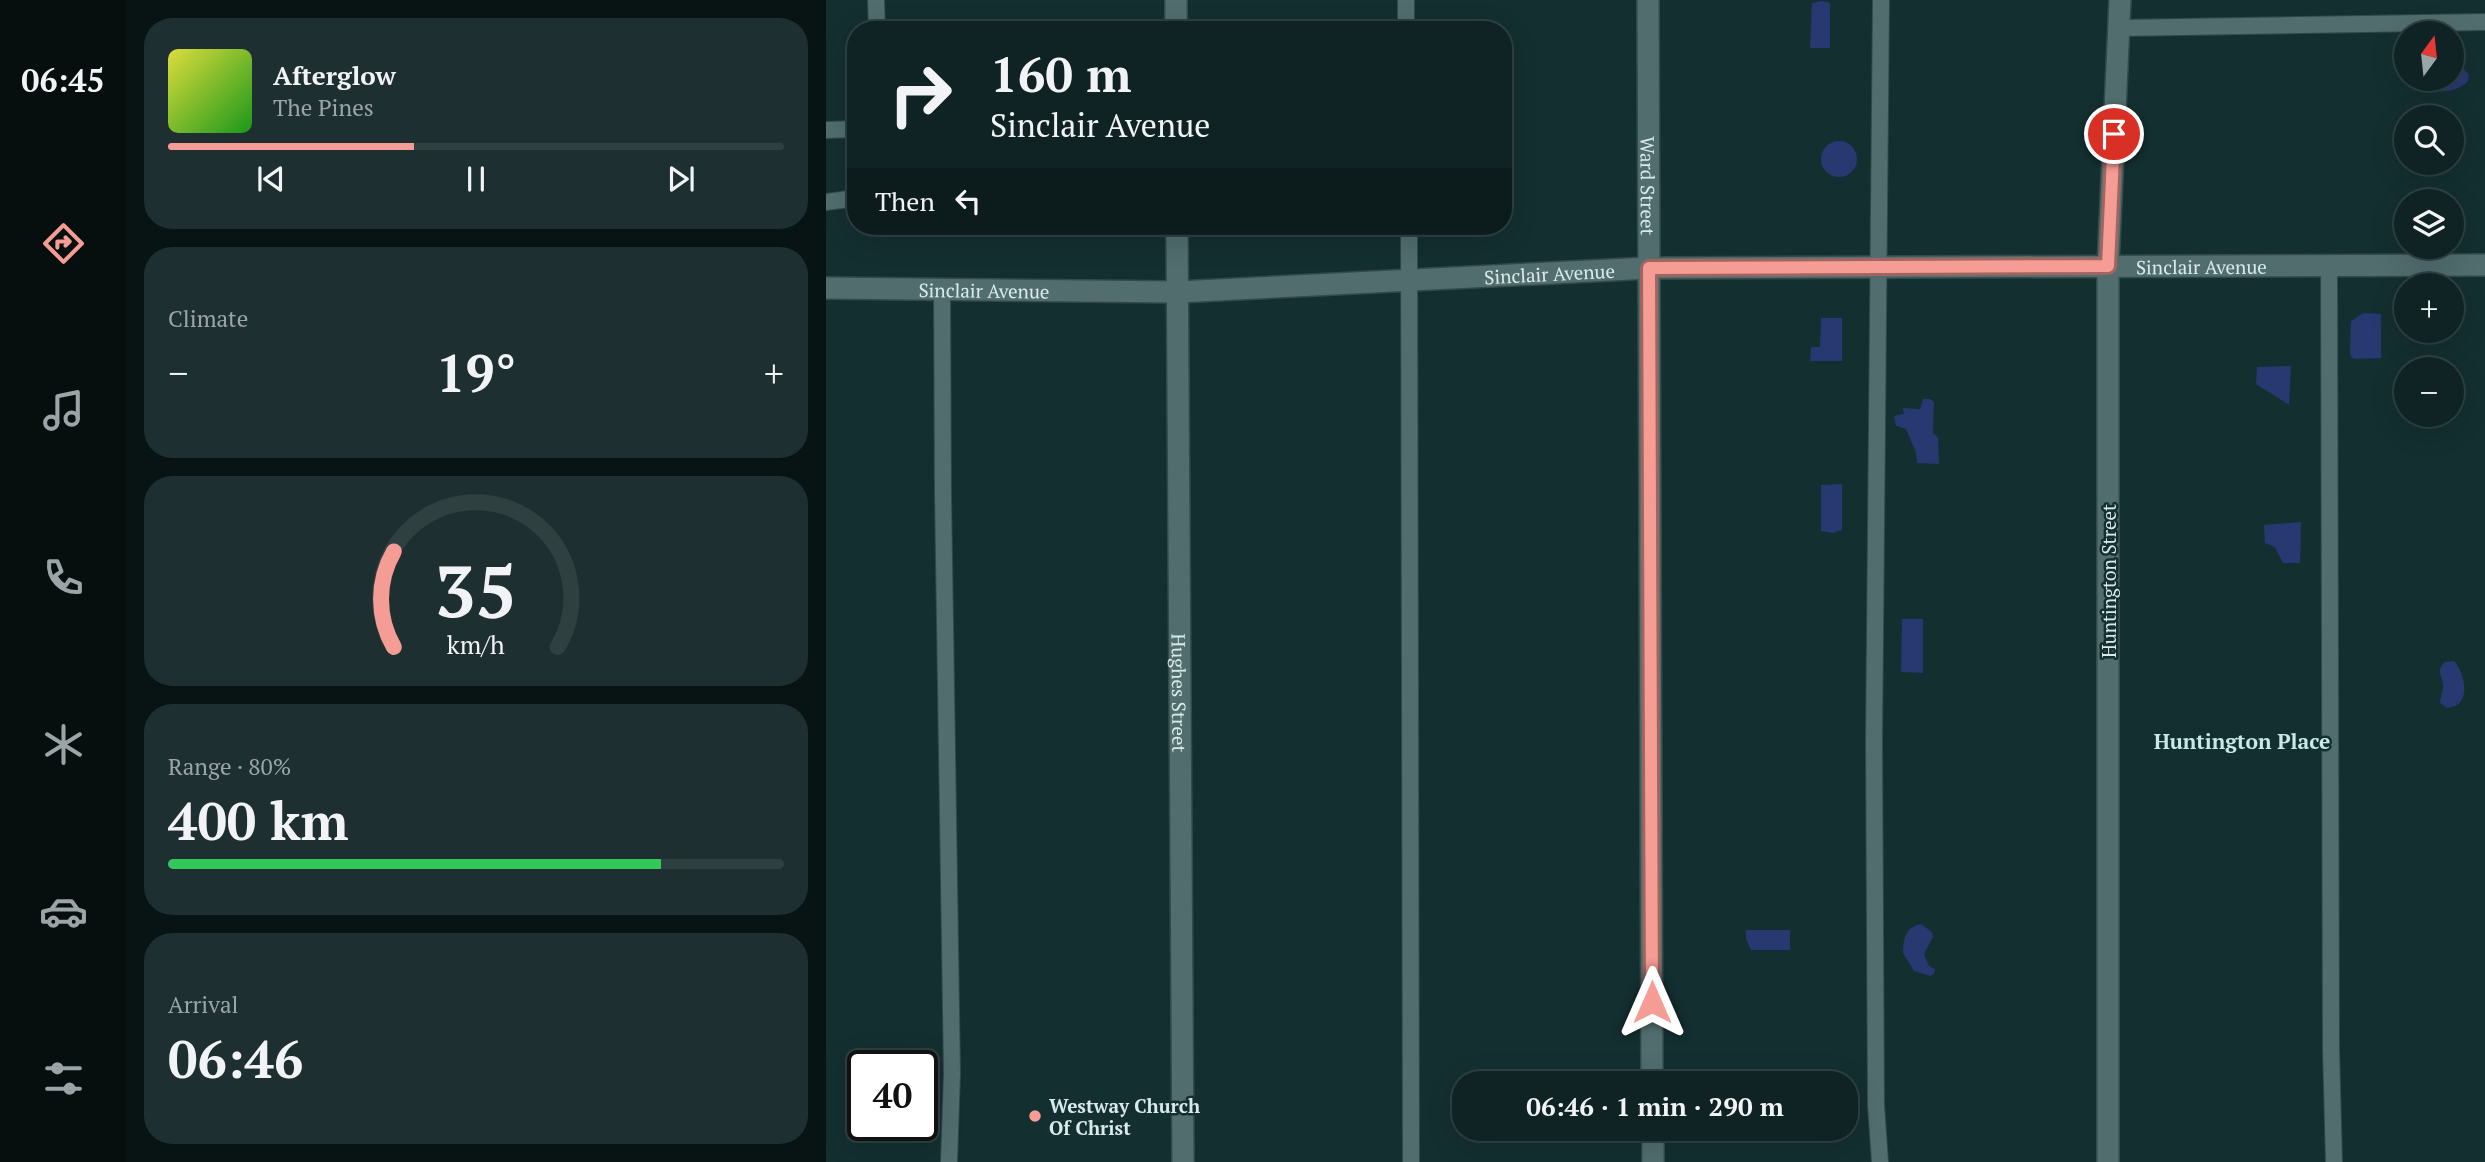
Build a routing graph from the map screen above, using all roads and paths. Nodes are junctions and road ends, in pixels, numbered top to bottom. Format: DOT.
graph roads {
  1 [pos="876,0"];
  2 [pos="1176,0"];
  3 [pos="1406,0"];
  4 [pos="1648,0"];
  5 [pos="1881,0"];
  6 [pos="2120,0"];
  7 [pos="877,21"];
  8 [pos="1176,21"];
  9 [pos="1406,21"];
  10 [pos="2485,22"];
  11 [pos="2119,28"];
  12 [pos="847,129"];
  13 [pos="826,130"];
  14 [pos="847,199"];
  15 [pos="826,202"];
  16 [pos="1177,235"];
  17 [pos="1409,235"];
  18 [pos="2329,265"];
  19 [pos="2485,265"];
  20 [pos="2108,266"];
  21 [pos="1649,268"];
  22 [pos="1878,268"];
  23 [pos="1408,281"];
  24 [pos="826,288"];
  25 [pos="942,289"];
  26 [pos="1178,292"];
  27 [pos="1653,1071"];
  28 [pos="1653,1141"];
  29 [pos="949,1162"];
  30 [pos="1183,1162"];
  31 [pos="1411,1162"];
  32 [pos="1653,1162"];
  33 [pos="1880,1162"];
  34 [pos="2108,1162"];
  35 [pos="2334,1162"];
  1 -- 7 [label="lane"];
  2 -- 8 [label="street"];
  3 -- 9 [label="lane"];
  4 -- 21 [label="street, Ward Street"];
  5 -- 22 [label="lane"];
  6 -- 11 [label="street, Huntington Street"];
  10 -- 11 [label="lane"];
  11 -- 20 [label="street, Huntington Street"];
  12 -- 13 [label="lane"];
  14 -- 15 [label="lane"];
  16 -- 26 [label="street, Hughes Street"];
  17 -- 23 [label="lane"];
  18 -- 19 [label="street, Sinclair Avenue"];
  18 -- 20 [label="street, Sinclair Avenue"];
  18 -- 35 [label="lane"];
  20 -- 22 [label="street, Sinclair Avenue"];
  20 -- 34 [label="street, Huntington Street"];
  21 -- 22 [label="street, Sinclair Avenue"];
  21 -- 23 [label="street, Sinclair Avenue"];
  21 -- 27 [label="street, Ward Street"];
  22 -- 33 [label="lane"];
  23 -- 26 [label="street, Sinclair Avenue"];
  23 -- 31 [label="lane"];
  24 -- 25 [label="street, Sinclair Avenue"];
  25 -- 26 [label="street, Sinclair Avenue"];
  25 -- 29 [label="lane"];
  26 -- 30 [label="street, Hughes Street"];
  28 -- 32 [label="street"];
}
